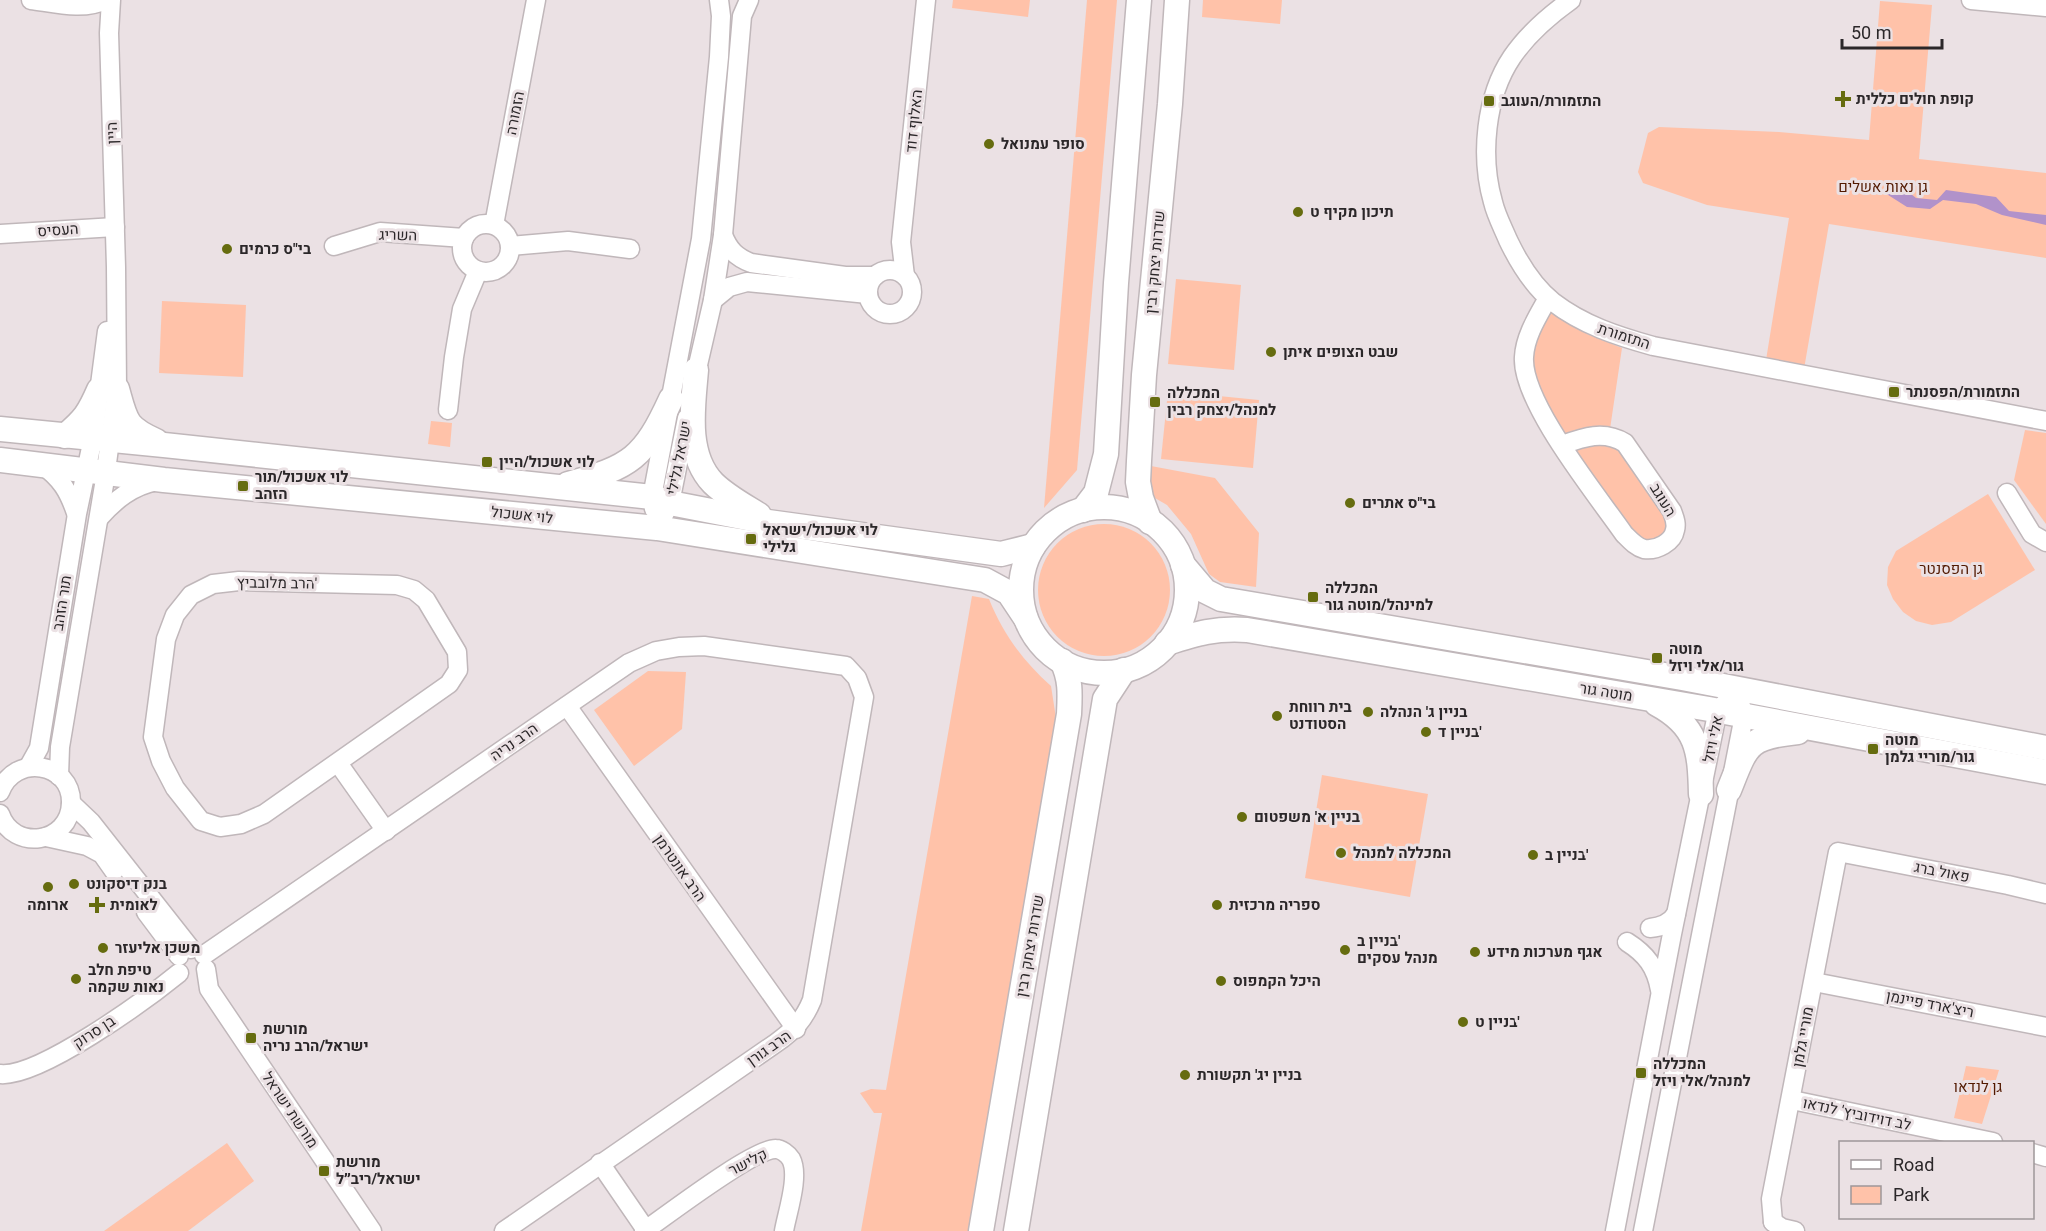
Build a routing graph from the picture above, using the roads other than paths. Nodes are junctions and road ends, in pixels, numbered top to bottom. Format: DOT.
graph roads {
  1 [pos="31,0"];
  2 [pos="105,0"];
  3 [pos="111,0"];
  4 [pos="536,0"];
  5 [pos="719,0"];
  6 [pos="749,0"];
  7 [pos="926,0"];
  8 [pos="1139,0"];
  9 [pos="1178,0"];
  10 [pos="1571,0"];
  11 [pos="1971,0"];
  12 [pos="84,6"];
  13 [pos="2046,7"];
  14 [pos="109,33"];
  15 [pos="494,225"];
  16 [pos="115,227"];
  17 [pos="0,234"];
  18 [pos="723,235"];
  19 [pos="464,238"];
  20 [pos="901,242"];
  21 [pos="334,246"];
  22 [pos="510,246"];
  23 [pos="630,249"];
  24 [pos="477,271"];
  25 [pos="881,273"];
  26 [pos="905,276"];
  27 [pos="868,294"];
  28 [pos="1548,298"];
  29 [pos="713,300"];
  30 [pos="696,370"];
  31 [pos="108,389"];
  32 [pos="671,399"];
  33 [pos="448,410"];
  34 [pos="2046,421"];
  35 [pos="0,429"];
  36 [pos="65,435"];
  37 [pos="102,439"];
  38 [pos="164,445"];
  39 [pos="1562,445"];
  40 [pos="0,460"];
  41 [pos="42,465"];
  42 [pos="96,471"];
  43 [pos="164,480"];
  44 [pos="558,486"];
  45 [pos="2007,493"];
  46 [pos="661,500"];
  47 [pos="1083,510"];
  48 [pos="77,514"];
  49 [pos="99,518"];
  50 [pos="768,522"];
  51 [pos="1150,522"];
  52 [pos="657,528"];
  53 [pos="2046,542"];
  54 [pos="1033,546"];
  55 [pos="1183,565"];
  56 [pos="1025,617"];
  57 [pos="1167,643"];
  58 [pos="1062,661"];
  59 [pos="1124,670"];
  60 [pos="857,678"];
  61 [pos="1737,689"];
  62 [pos="1644,698"];
  63 [pos="567,706"];
  64 [pos="1718,711"];
  65 [pos="1744,716"];
  66 [pos="1819,730"];
  67 [pos="2046,748"];
  68 [pos="338,763"];
  69 [pos="29,766"];
  70 [pos="2046,772"];
  71 [pos="59,776"];
  72 [pos="1,788"];
  73 [pos="1729,790"];
  74 [pos="1701,794"];
  75 [pos="71,803"];
  76 [pos="3,823"];
  77 [pos="386,831"];
  78 [pos="46,837"];
  79 [pos="1838,852"];
  80 [pos="2046,894"];
  81 [pos="1676,914"];
  82 [pos="1650,928"];
  83 [pos="1627,942"];
  84 [pos="195,967"];
  85 [pos="1814,982"];
  86 [pos="1661,992"];
  87 [pos="2046,1027"];
  88 [pos="795,1029"];
  89 [pos="0,1074"];
  90 [pos="1792,1100"];
  91 [pos="1984,1141"];
  92 [pos="600,1163"];
  93 [pos="1770,1226"];
  94 [pos="645,1230"];
  95 [pos="372,1231"];
  96 [pos="504,1231"];
  97 [pos="784,1231"];
  98 [pos="981,1231"];
  99 [pos="1016,1231"];
  100 [pos="1615,1231"];
  101 [pos="1643,1231"];
  102 [pos="1795,1231"];
  1 -- 12 [label="street"];
  2 -- 12 [label="street"];
  3 -- 14 [label="street, היין"];
  4 -- 15 [label="street, הזמורה"];
  5 -- 32 [label="street, ישראל גלילי"];
  6 -- 18 [label="street, ישראל גלילי"];
  7 -- 20 [label="street, האלוף דוד"];
  8 -- 47 [label="main road"];
  9 -- 51 [label="main road, שדרות יצחק רבין"];
  10 -- 28 [label="street, התזמורת"];
  11 -- 13 [label="street"];
  12 -- 14 [label="street"];
  14 -- 16 [label="street, היין"];
  15 -- 19 [label="street"];
  15 -- 22 [label="street"];
  16 -- 17 [label="street, העסיס"];
  16 -- 31 [label="street, היין"];
  18 -- 25 [label="street"];
  18 -- 29 [label="street, ישראל גלילי"];
  19 -- 21 [label="street, השריג"];
  19 -- 24 [label="street"];
  20 -- 25 [label="street, האלוף דוד"];
  20 -- 26 [label="street, האלוף דוד"];
  22 -- 23 [label="street"];
  22 -- 24 [label="street"];
  24 -- 33 [label="street"];
  25 -- 26 [label="street"];
  25 -- 27 [label="street"];
  26 -- 27 [label="street"];
  27 -- 29 [label="street"];
  28 -- 34 [label="street, התזמורת"];
  28 -- 39 [label="street, העוגב"];
  29 -- 30 [label="street, ישראל גלילי"];
  30 -- 46 [label="street, ישראל גלילי"];
  30 -- 50 [label="main road"];
  31 -- 36 [label="main road"];
  31 -- 37 [label="street, היין"];
  31 -- 38 [label="main road"];
  32 -- 44 [label="main road"];
  32 -- 46 [label="street, ישראל גלילי"];
  35 -- 36 [label="main road"];
  36 -- 37 [label="main road"];
  37 -- 38 [label="main road"];
  37 -- 42 [label="street, תור הזהב"];
  38 -- 44 [label="main road"];
  39 -- 39 [label="street, העוגב"];
  40 -- 41 [label="main road, לוי אשכול"];
  41 -- 42 [label="main road, לוי אשכול"];
  41 -- 48 [label="street"];
  42 -- 43 [label="main road, לוי אשכול"];
  42 -- 48 [label="street, תור הזהב"];
  42 -- 49 [label="street, תור הזהב"];
  43 -- 49 [label="street"];
  43 -- 52 [label="main road, לוי אשכול"];
  44 -- 46 [label="main road"];
  45 -- 53 [label="street"];
  46 -- 50 [label="main road"];
  46 -- 52 [label="street, ישראל גלילי"];
  47 -- 51 [label="main road"];
  47 -- 54 [label="main road"];
  48 -- 69 [label="street, תור הזהב"];
  49 -- 71 [label="street, תור הזהב"];
  50 -- 54 [label="main road"];
  51 -- 55 [label="main road"];
  52 -- 56 [label="main road, לוי אשכול"];
  54 -- 56 [label="main road"];
  55 -- 57 [label="main road"];
  55 -- 61 [label="main road, מוטה גור"];
  56 -- 58 [label="main road"];
  57 -- 59 [label="main road"];
  57 -- 62 [label="main road, מוטה גור"];
  58 -- 59 [label="main road"];
  58 -- 98 [label="main road, שדרות יצחק רבין"];
  59 -- 99 [label="main road"];
  60 -- 63 [label="street, הרב נריה"];
  60 -- 88 [label="street, הרב גורן"];
  61 -- 64 [label="street, אלי ויזל"];
  61 -- 65 [label="street, אלי ויזל"];
  61 -- 67 [label="main road, מוטה גור"];
  62 -- 64 [label="main road, מוטה גור"];
  62 -- 74 [label="main road"];
  63 -- 77 [label="street, הרב נריה"];
  63 -- 88 [label="street, הרב אונטרמן"];
  64 -- 65 [label="main road, מוטה גור"];
  64 -- 74 [label="street, אלי ויזל"];
  65 -- 66 [label="main road, מוטה גור"];
  65 -- 73 [label="street, אלי ויזל"];
  66 -- 70 [label="main road, מוטה גור"];
  66 -- 73 [label="main road"];
  68 -- 68 [label="street, הרב מלובביץ'"];
  68 -- 77 [label="street"];
  69 -- 71 [label="street"];
  69 -- 72 [label="street"];
  71 -- 75 [label="street"];
  73 -- 101 [label="street, אלי ויזל"];
  74 -- 81 [label="street, אלי ויזל"];
  75 -- 78 [label="street"];
  75 -- 84 [label="street, מורשת ישראל"];
  76 -- 78 [label="street, מורשת ישראל"];
  77 -- 84 [label="street, הרב נריה"];
  78 -- 84 [label="street, מורשת ישראל"];
  79 -- 80 [label="street, פאול ברג"];
  79 -- 85 [label="street, מוריי גלמן"];
  81 -- 82 [label="street"];
  81 -- 86 [label="street, אלי ויזל"];
  83 -- 86 [label="street"];
  84 -- 89 [label="street, בן סרוק"];
  84 -- 95 [label="street, מורשת ישראל"];
  85 -- 87 [label="street, ריצ'ארד פיינמן"];
  85 -- 90 [label="street, מוריי גלמן"];
  86 -- 100 [label="street, אלי ויזל"];
  88 -- 92 [label="street, הרב גורן"];
  90 -- 91 [label="street, לב דוידוביץ' לנדאו"];
  90 -- 93 [label="street, מוריי גלמן"];
  92 -- 94 [label="street, קלישר"];
  92 -- 96 [label="street, הרב גורן"];
  93 -- 102 [label="street"];
  94 -- 97 [label="street, קלישר"];
}
